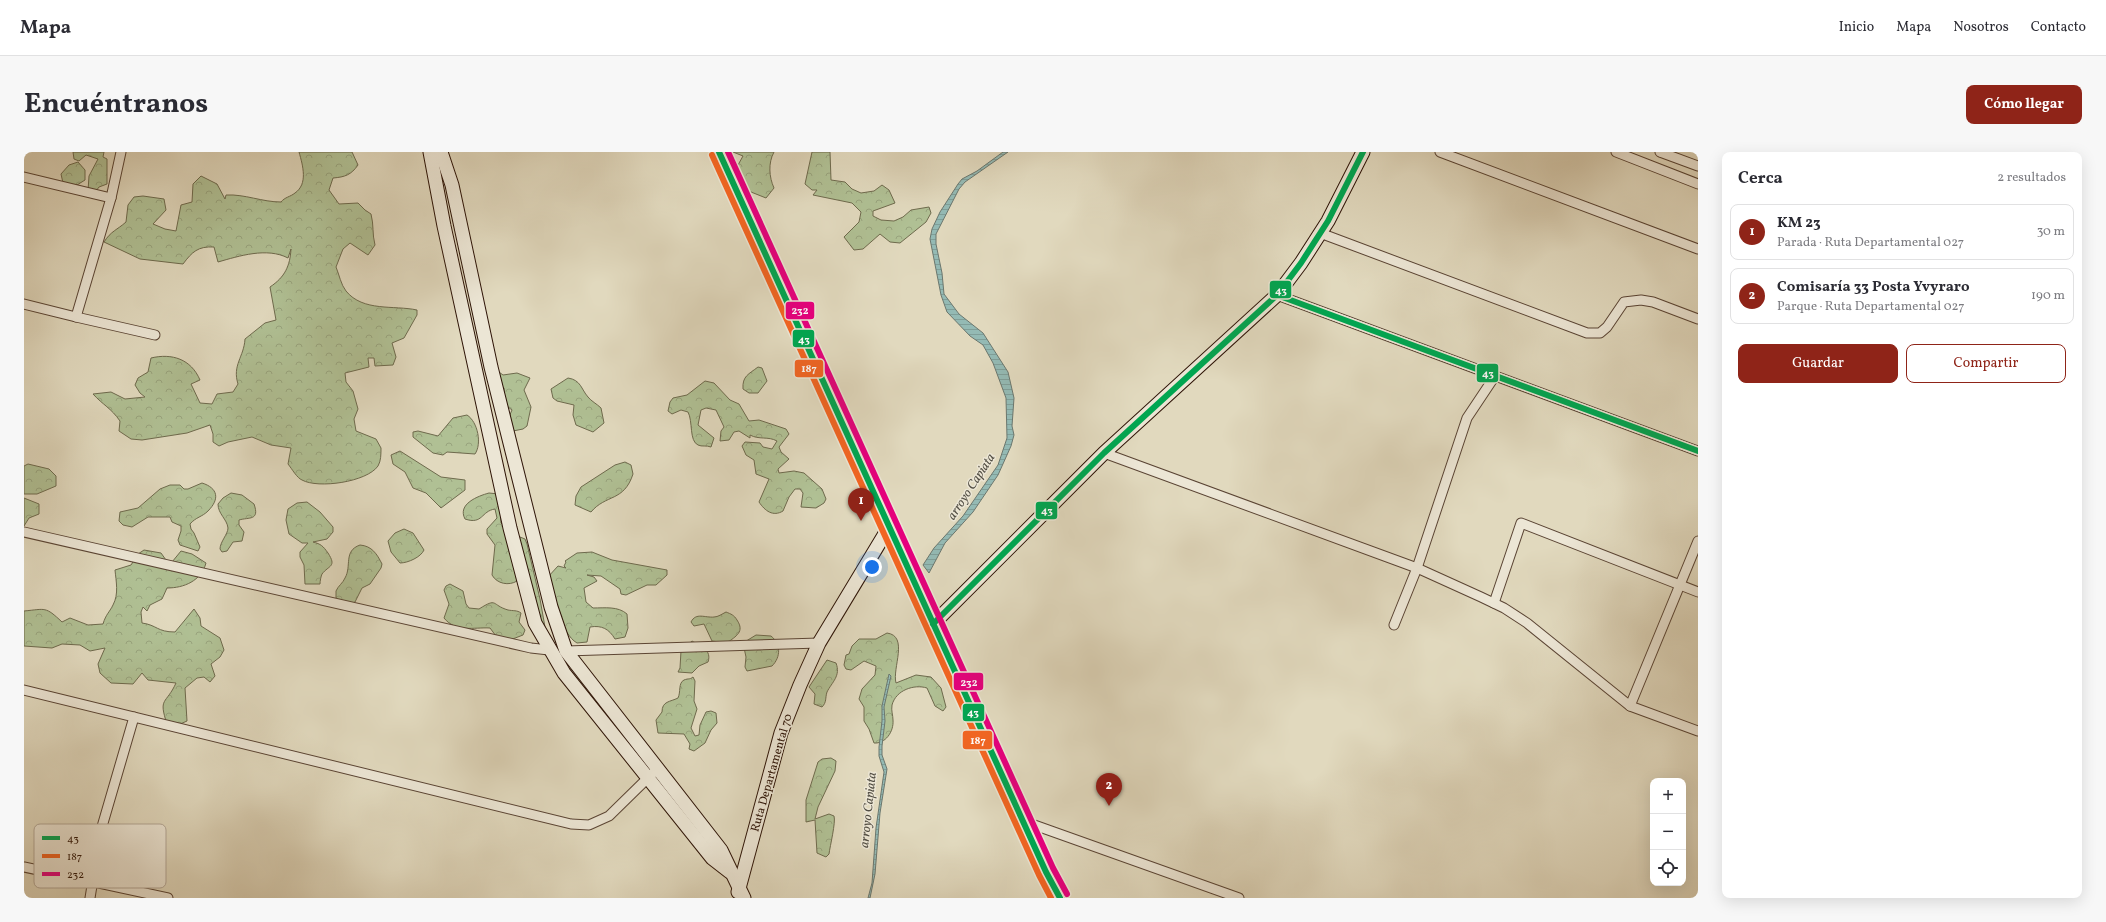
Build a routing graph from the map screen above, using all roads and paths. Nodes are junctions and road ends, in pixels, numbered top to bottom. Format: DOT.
graph roads {
  1 [pos="120,152"];
  2 [pos="430,152"];
  3 [pos="442,152"];
  4 [pos="719,152"];
  5 [pos="1363,152"];
  6 [pos="1440,152"];
  7 [pos="1616,152"];
  8 [pos="1661,152"];
  9 [pos="1698,166"];
  10 [pos="24,177"];
  11 [pos="1698,184"];
  12 [pos="111,198"];
  13 [pos="1320,233"];
  14 [pos="1698,249"];
  15 [pos="1277,295"];
  16 [pos="24,304"];
  17 [pos="76,317"];
  18 [pos="1698,320"];
  19 [pos="155,335"];
  20 [pos="1496,376"];
  21 [pos="1698,451"];
  22 [pos="1104,453"];
  23 [pos="889,527"];
  24 [pos="24,532"];
  25 [pos="1698,541"];
  26 [pos="1417,568"];
  27 [pos="1680,585"];
  28 [pos="1698,592"];
  29 [pos="1494,603"];
  30 [pos="933,624"];
  31 [pos="1394,625"];
  32 [pos="820,643"];
  33 [pos="549,650"];
  34 [pos="566,652"];
  35 [pos="24,690"];
  36 [pos="1630,706"];
  37 [pos="134,717"];
  38 [pos="1698,731"];
  39 [pos="652,773"];
  40 [pos="1023,821"];
  41 [pos="103,824"];
  42 [pos="24,867"];
  43 [pos="34,869"];
  44 [pos="1046,872"];
  45 [pos="91,888"];
  46 [pos="123,888"];
  47 [pos="739,895"];
  48 [pos="90,898"];
  49 [pos="168,898"];
  50 [pos="1054,898"];
  51 [pos="1060,898"];
  52 [pos="1239,898"];
  1 -- 12 [label="street"];
  2 -- 33 [label="street"];
  3 -- 34 [label="street"];
  4 -- 23 [label="main road"];
  5 -- 13 [label="street"];
  6 -- 14 [label="street"];
  7 -- 11 [label="street"];
  8 -- 9 [label="street"];
  10 -- 12 [label="street"];
  12 -- 17 [label="street"];
  13 -- 15 [label="street"];
  13 -- 18 [label="street"];
  15 -- 20 [label="street"];
  15 -- 22 [label="street"];
  16 -- 17 [label="street"];
  17 -- 19 [label="street"];
  20 -- 21 [label="street"];
  20 -- 26 [label="street"];
  22 -- 26 [label="street"];
  22 -- 30 [label="street"];
  23 -- 30 [label="main road"];
  23 -- 32 [label="street, Ruta Departamental 70"];
  24 -- 33 [label="street"];
  25 -- 27 [label="street"];
  26 -- 29 [label="street"];
  26 -- 31 [label="street"];
  27 -- 28 [label="street"];
  27 -- 29 [label="street"];
  27 -- 36 [label="street"];
  29 -- 36 [label="street"];
  30 -- 40 [label="main road"];
  32 -- 34 [label="street"];
  32 -- 47 [label="street, Ruta Departamental 70"];
  33 -- 39 [label="street"];
  34 -- 39 [label="street"];
  35 -- 37 [label="street"];
  36 -- 38 [label="street"];
  37 -- 39 [label="street"];
  37 -- 41 [label="street"];
  39 -- 47 [label="street"];
  40 -- 44 [label="main road"];
  40 -- 52 [label="street"];
  42 -- 43 [label="street"];
  44 -- 50 [label="main road"];
  44 -- 51 [label="main road"];
  45 -- 48 [label="street"];
  46 -- 49 [label="street"];
}
